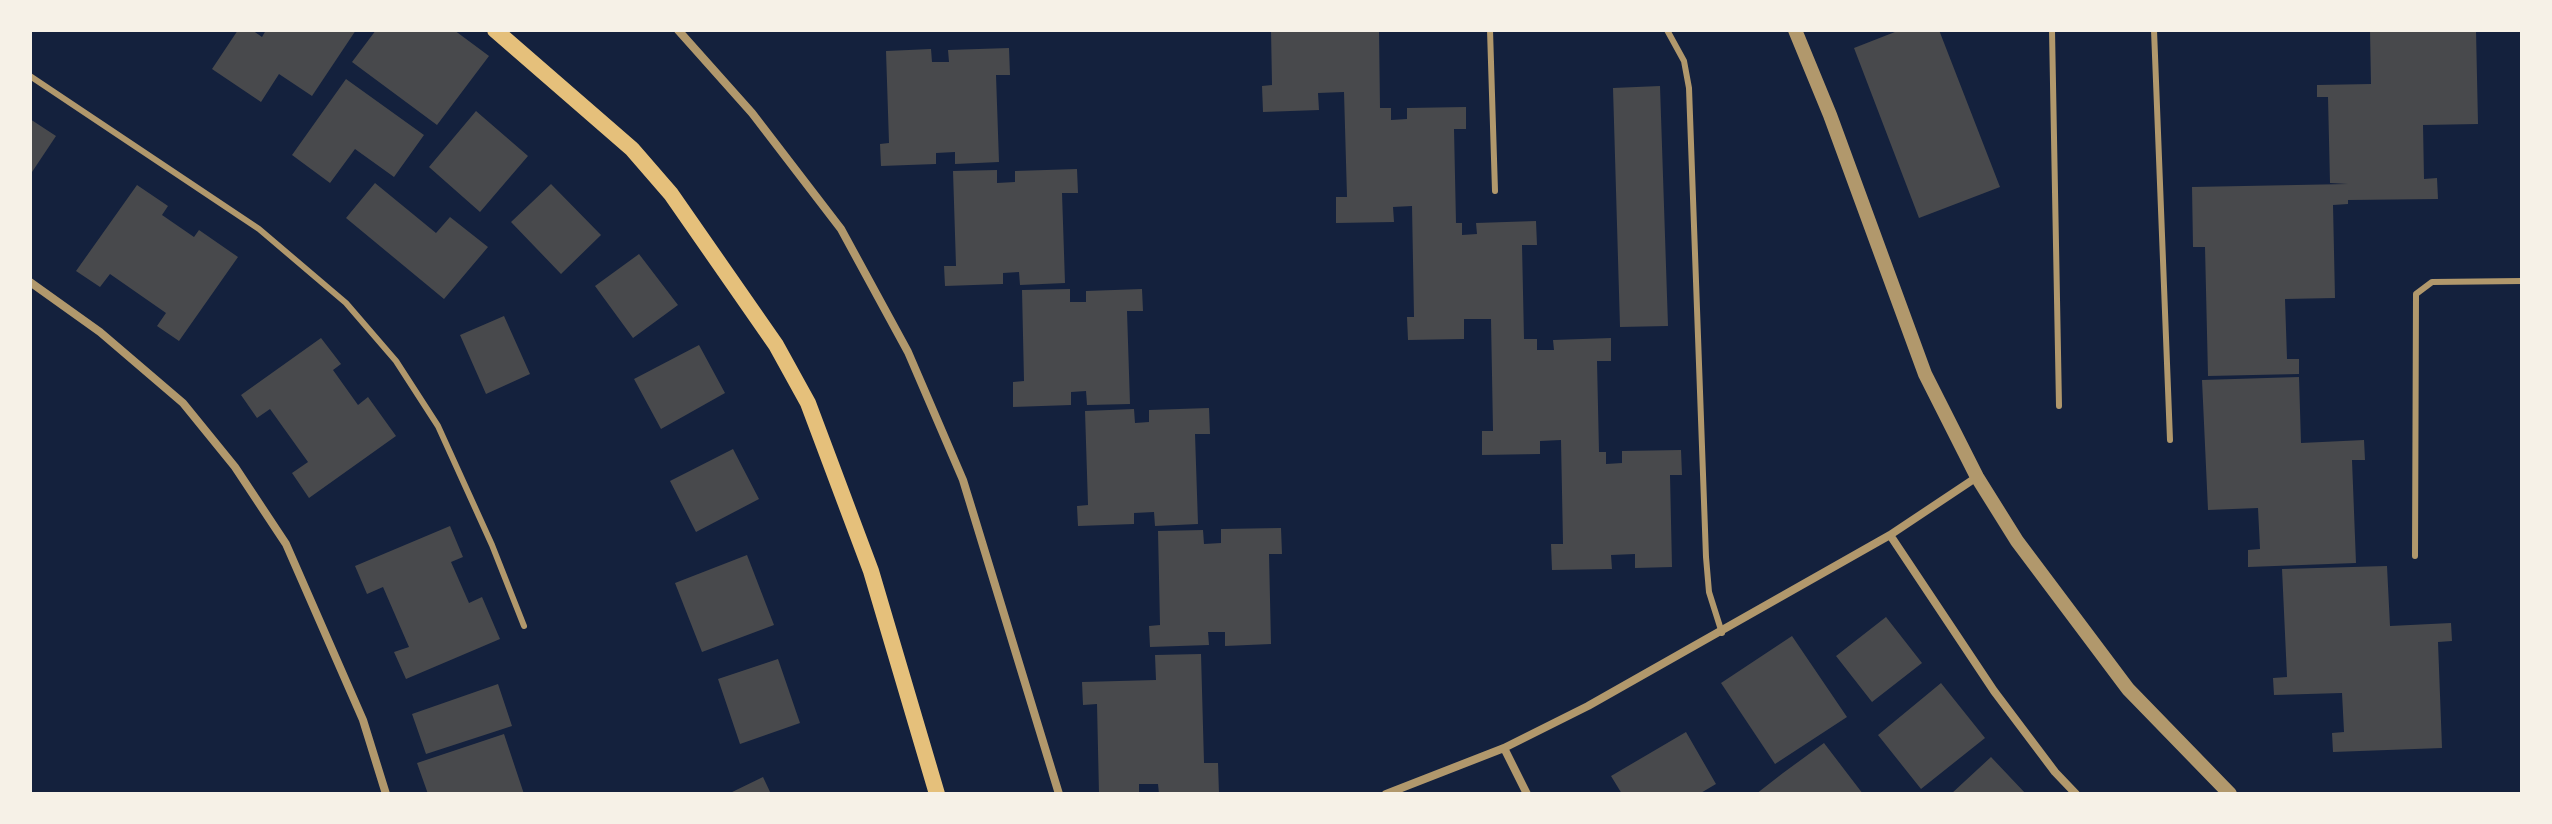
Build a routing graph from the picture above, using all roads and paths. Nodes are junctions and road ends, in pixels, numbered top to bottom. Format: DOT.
graph roads {
  1 [pos="495,30"];
  2 [pos="678,30"];
  3 [pos="1490,30"];
  4 [pos="1667,30"];
  5 [pos="1795,30"];
  6 [pos="2052,30"];
  7 [pos="2154,30"];
  8 [pos="30,76"];
  9 [pos="1495,191"];
  10 [pos="2522,281"];
  11 [pos="30,282"];
  12 [pos="2059,406"];
  13 [pos="2170,440"];
  14 [pos="1977,477"];
  15 [pos="1890,535"];
  16 [pos="2415,556"];
  17 [pos="524,626"];
  18 [pos="1722,633"];
  19 [pos="1504,748"];
  20 [pos="386,794"];
  21 [pos="937,794"];
  22 [pos="1059,794"];
  23 [pos="1386,794"];
  24 [pos="1527,794"];
  25 [pos="2076,794"];
  26 [pos="2230,794"];
  1 -- 21 [label="main road"];
  2 -- 22 [label="street"];
  3 -- 9 [label="lane"];
  4 -- 18 [label="lane"];
  5 -- 14 [label="street"];
  6 -- 12 [label="lane"];
  7 -- 13 [label="lane"];
  8 -- 17 [label="lane"];
  10 -- 16 [label="lane"];
  11 -- 20 [label="street"];
  14 -- 15 [label="street"];
  14 -- 26 [label="street"];
  15 -- 18 [label="street"];
  15 -- 25 [label="street"];
  18 -- 19 [label="street"];
  19 -- 23 [label="street"];
  19 -- 24 [label="street"];
}
